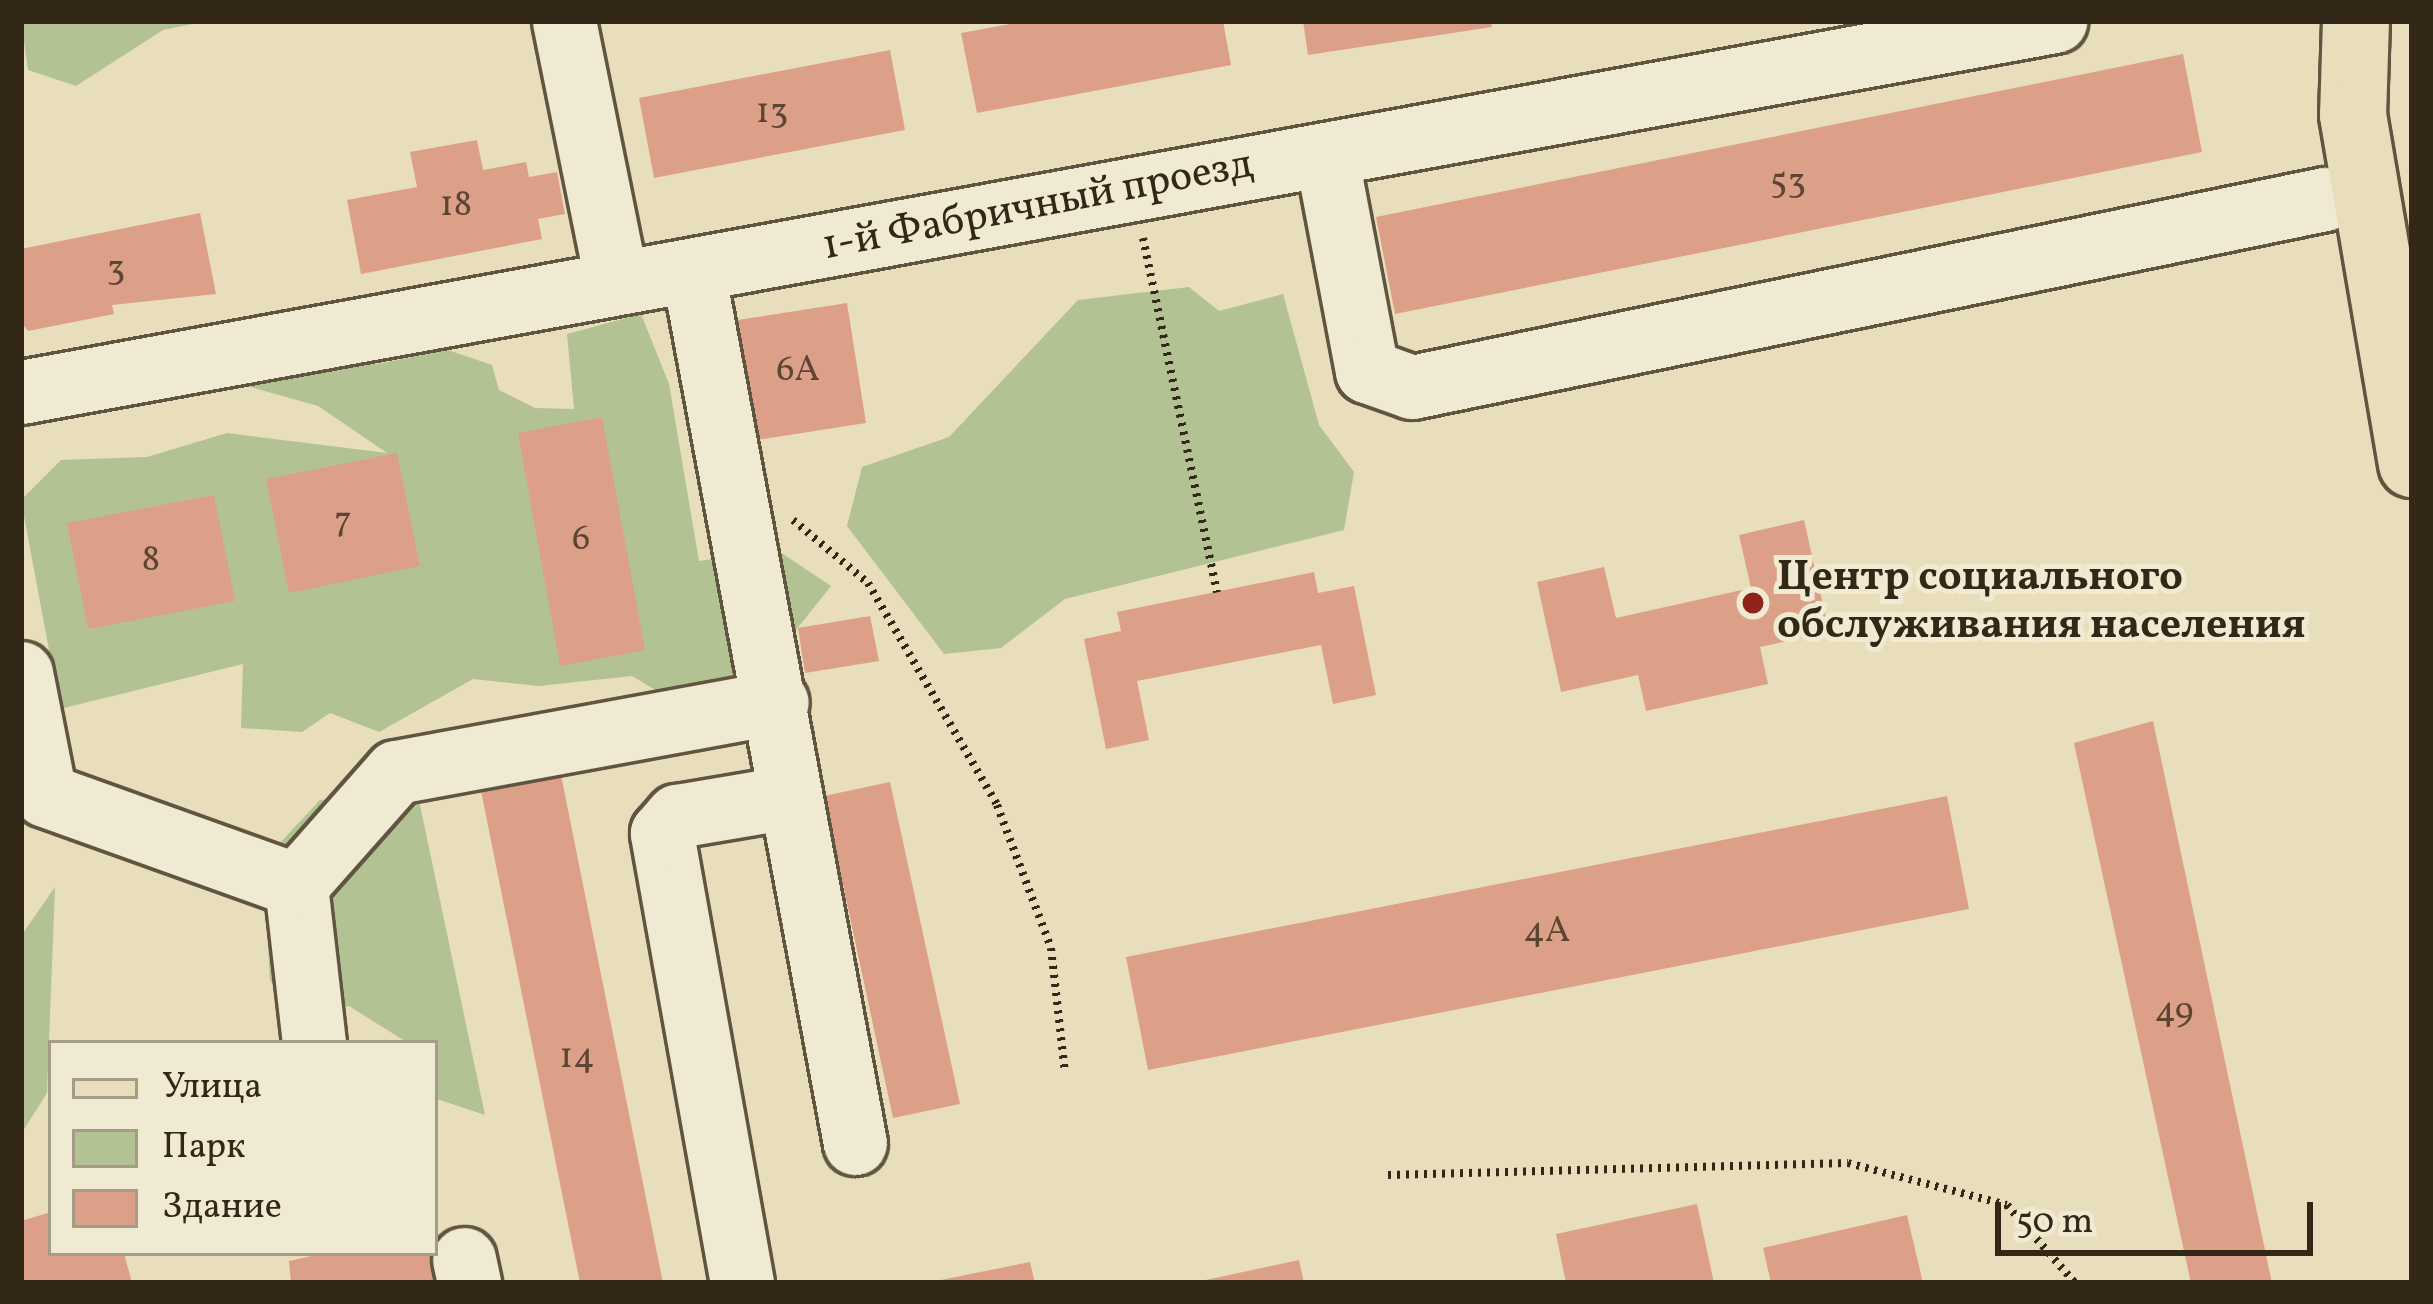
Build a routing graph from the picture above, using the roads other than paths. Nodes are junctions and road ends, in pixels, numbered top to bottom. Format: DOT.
graph roads {
  1 [pos="2055,21"];
  2 [pos="2356,21"];
  3 [pos="578,24"];
  4 [pos="1326,154"];
  5 [pos="2325,200"];
  6 [pos="693,272"];
  7 [pos="617,283"];
  8 [pos="21,392"];
  9 [pos="2412,460"];
  10 [pos="21,673"];
  11 [pos="777,702"];
  12 [pos="789,797"];
  13 [pos="296,885"];
  14 [pos="314,1040"];
  15 [pos="855,1143"];
  16 [pos="742,1283"];
  1 -- 4 [label="street, 1-й Фабричный проезд"];
  2 -- 9 [label="main road"];
  3 -- 7 [label="street"];
  4 -- 5 [label="street"];
  4 -- 6 [label="street, 1-й Фабричный проезд"];
  6 -- 7 [label="street, 1-й Фабричный проезд"];
  6 -- 11 [label="street"];
  7 -- 8 [label="street, 1-й Фабричный проезд"];
  10 -- 13 [label="street"];
  11 -- 12 [label="street"];
  11 -- 13 [label="street"];
  12 -- 15 [label="street"];
  12 -- 16 [label="street"];
  13 -- 14 [label="street"];
}
